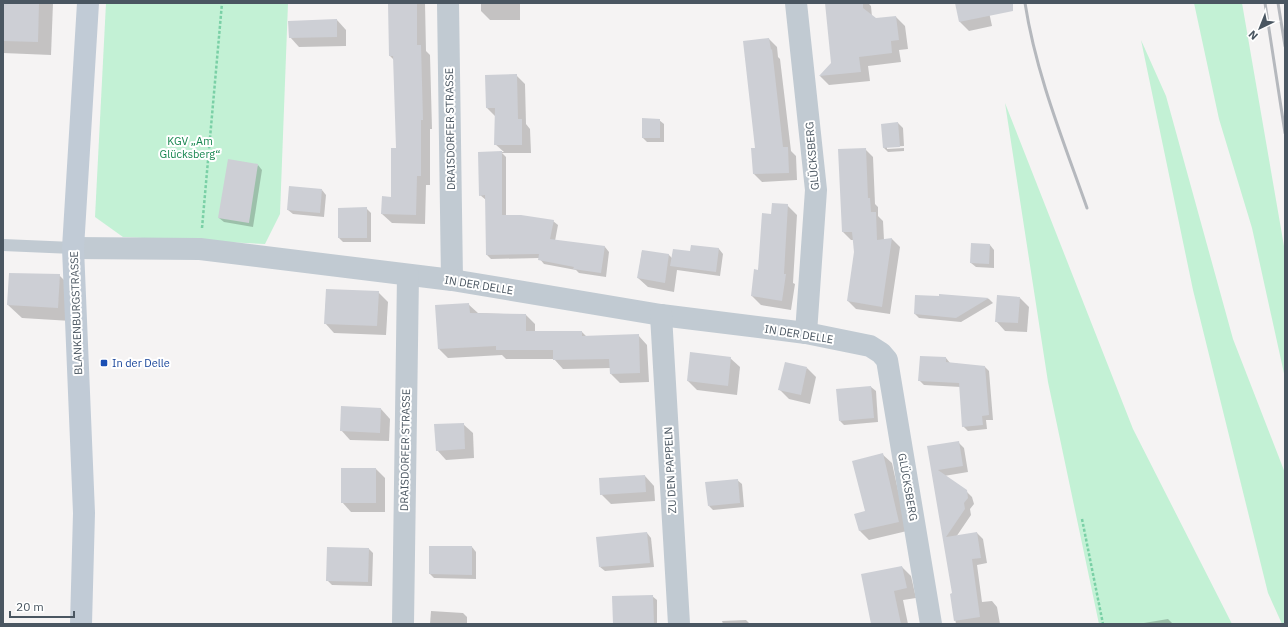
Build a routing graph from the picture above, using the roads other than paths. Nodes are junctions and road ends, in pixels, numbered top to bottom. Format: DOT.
graph roads {
  1 [pos="88,3"];
  2 [pos="448,3"];
  3 [pos="796,3"];
  4 [pos="3,245"];
  5 [pos="73,248"];
  6 [pos="408,275"];
  7 [pos="452,280"];
  8 [pos="661,315"];
  9 [pos="806,333"];
  10 [pos="881,353"];
  11 [pos="81,624"];
  12 [pos="403,624"];
  13 [pos="679,624"];
  14 [pos="931,624"];
  1 -- 5 [label="main road, BLANKENBURGSTRASSE"];
  2 -- 7 [label="street, DRAISDORFER STRASSE"];
  3 -- 9 [label="street, GLÜCKSBERG"];
  4 -- 5 [label="lane"];
  5 -- 6 [label="street, IN DER DELLE"];
  5 -- 11 [label="main road, BLANKENBURGSTRASSE"];
  6 -- 7 [label="street, IN DER DELLE"];
  6 -- 12 [label="street, DRAISDORFER STRASSE"];
  7 -- 8 [label="street, IN DER DELLE"];
  8 -- 9 [label="street, IN DER DELLE"];
  8 -- 13 [label="street, ZU DEN PAPPELN"];
  9 -- 10 [label="street, IN DER DELLE"];
  10 -- 14 [label="street, GLÜCKSBERG"];
}
